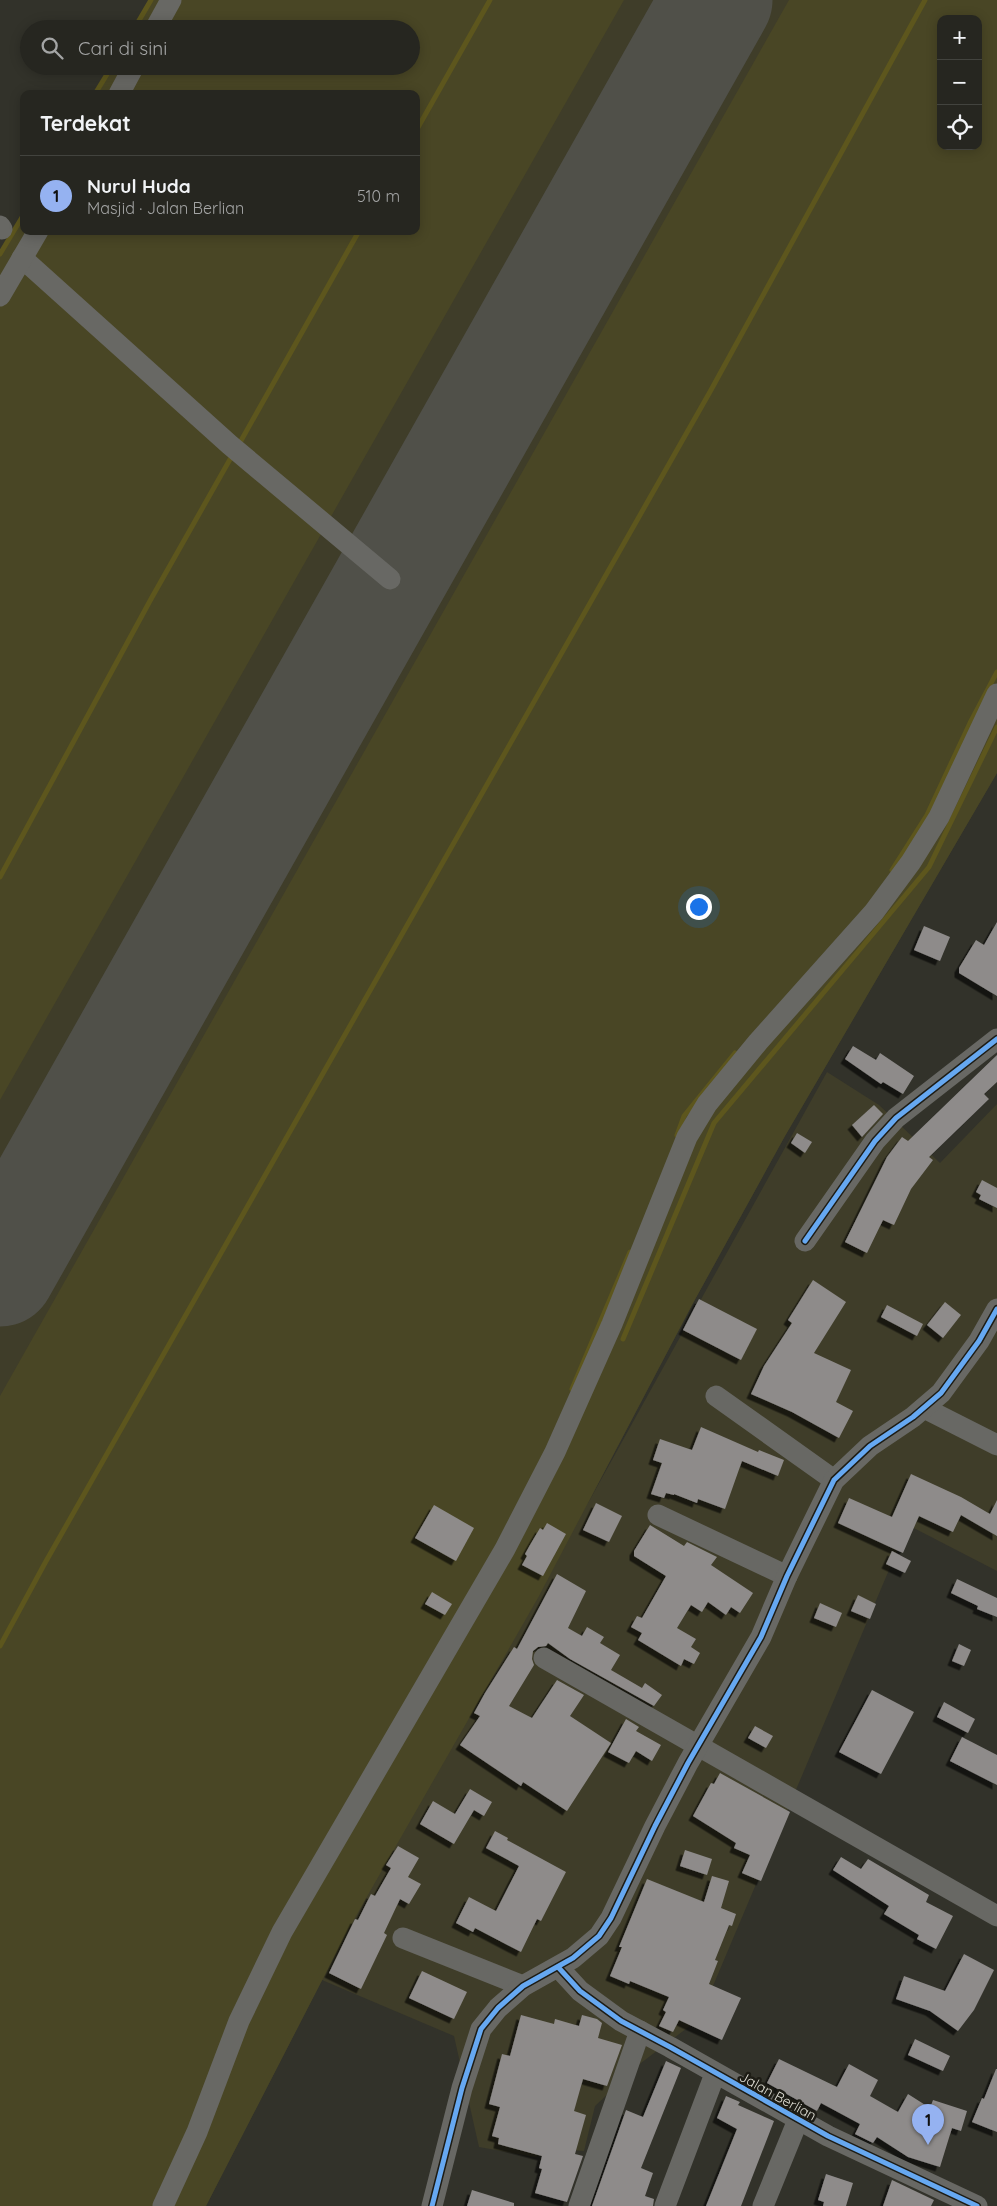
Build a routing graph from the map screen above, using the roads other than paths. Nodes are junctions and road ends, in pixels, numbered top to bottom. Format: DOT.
graph roads {
  1 [pos="172,0"];
  2 [pos="160,20"];
  3 [pos="129,75"];
  4 [pos="121,90"];
  5 [pos="36,235"];
  6 [pos="22,258"];
  7 [pos="0,296"];
  8 [pos="390,579"];
  9 [pos="997,694"];
  10 [pos="997,1038"];
  11 [pos="805,1241"];
  12 [pos="997,1309"];
  13 [pos="716,1396"];
  14 [pos="924,1408"];
  15 [pos="997,1445"];
  16 [pos="834,1480"];
  17 [pos="658,1515"];
  18 [pos="787,1576"];
  19 [pos="544,1658"];
  20 [pos="698,1747"];
  21 [pos="997,1916"];
  22 [pos="403,1938"];
  23 [pos="558,1967"];
  24 [pos="523,1986"];
  25 [pos="640,2031"];
  26 [pos="715,2074"];
  27 [pos="798,2120"];
  28 [pos="163,2206"];
  29 [pos="432,2206"];
  30 [pos="579,2206"];
  31 [pos="665,2206"];
  32 [pos="763,2206"];
  33 [pos="977,2206"];
  1 -- 2 [label="street"];
  3 -- 4 [label="street"];
  5 -- 6 [label="street"];
  6 -- 7 [label="street"];
  6 -- 8 [label="street"];
  9 -- 28 [label="street"];
  10 -- 11 [label="street"];
  12 -- 14 [label="street"];
  13 -- 16 [label="street"];
  14 -- 15 [label="street"];
  14 -- 16 [label="street"];
  16 -- 18 [label="street"];
  17 -- 18 [label="street"];
  18 -- 20 [label="street"];
  19 -- 20 [label="street"];
  20 -- 21 [label="street"];
  20 -- 23 [label="street"];
  22 -- 24 [label="street"];
  23 -- 24 [label="street"];
  23 -- 25 [label="street, Jalan Berlian"];
  24 -- 29 [label="street"];
  25 -- 26 [label="street, Jalan Berlian"];
  25 -- 30 [label="street"];
  26 -- 27 [label="street, Jalan Berlian"];
  26 -- 31 [label="street"];
  27 -- 32 [label="street"];
  27 -- 33 [label="street, Jalan Berlian"];
}
